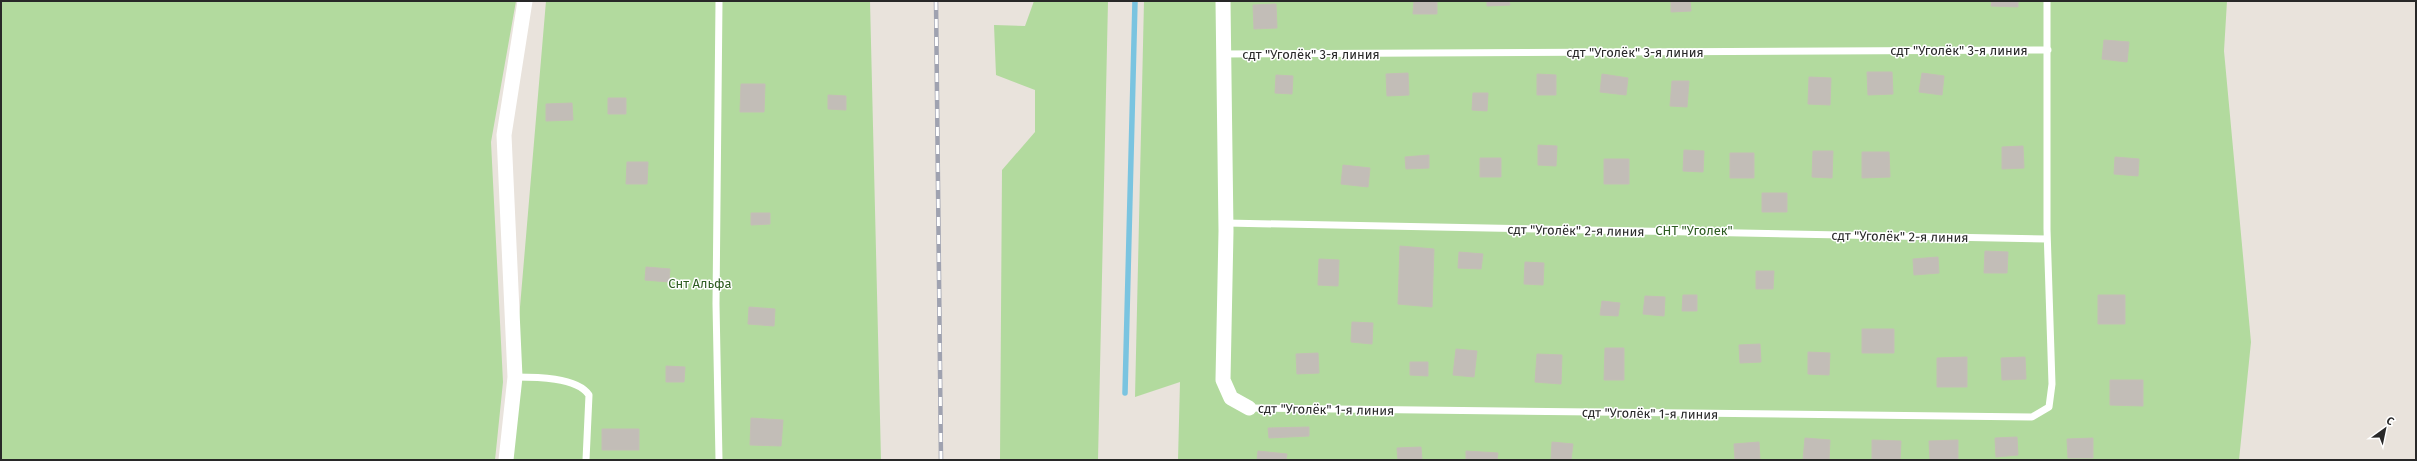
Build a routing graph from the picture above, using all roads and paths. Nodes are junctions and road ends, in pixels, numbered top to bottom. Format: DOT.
graph roads {
  1 [pos="525,1"];
  2 [pos="719,1"];
  3 [pos="1223,1"];
  4 [pos="2047,1"];
  5 [pos="2048,50"];
  6 [pos="1223,54"];
  7 [pos="1226,223"];
  8 [pos="2047,239"];
  9 [pos="515,377"];
  10 [pos="1249,408"];
  11 [pos="506,460"];
  12 [pos="586,460"];
  13 [pos="719,460"];
  1 -- 9 [label="street"];
  2 -- 13 [label="lane"];
  3 -- 6 [label="street"];
  4 -- 5 [label="lane"];
  5 -- 6 [label="lane, сдт \"Уголёк\" 3-я линия"];
  5 -- 8 [label="lane"];
  6 -- 7 [label="street"];
  7 -- 8 [label="lane, сдт \"Уголёк\" 2-я линия"];
  7 -- 10 [label="street"];
  8 -- 10 [label="lane, сдт \"Уголёк\" 1-я линия"];
  9 -- 11 [label="street"];
  9 -- 12 [label="lane"];
}
